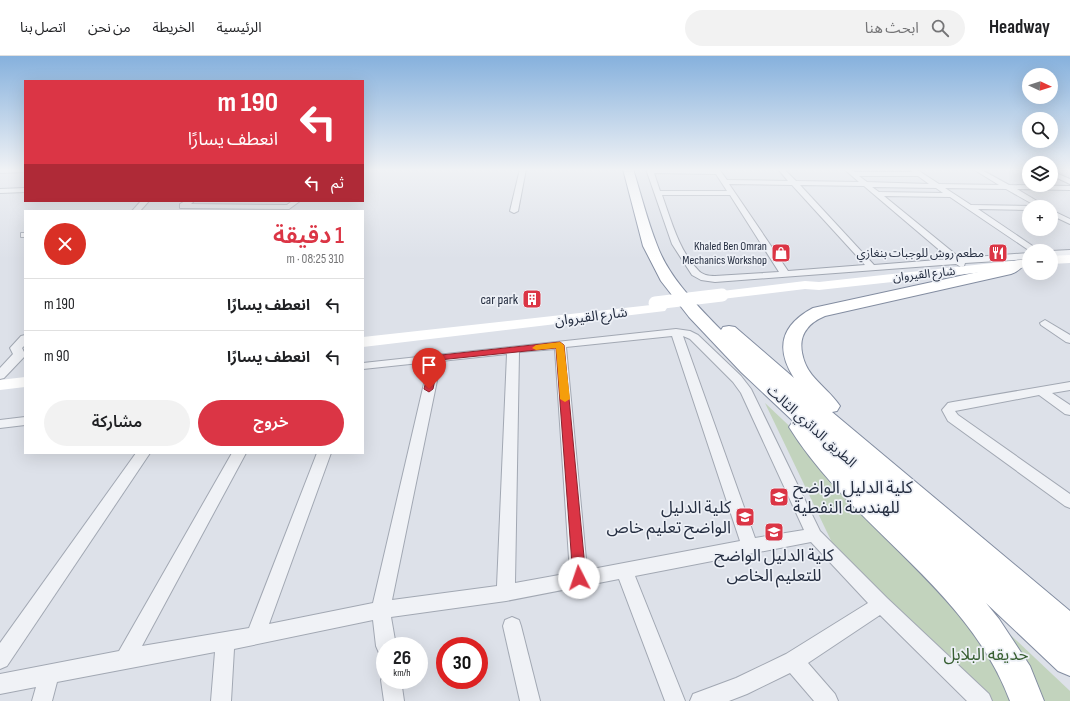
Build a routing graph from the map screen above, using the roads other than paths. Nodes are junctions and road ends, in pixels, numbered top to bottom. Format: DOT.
graph roads {
  1 [pos="516,199"];
  2 [pos="636,199"];
  3 [pos="653,199"];
  4 [pos="660,199"];
  5 [pos="737,199"];
  6 [pos="809,199"];
  7 [pos="884,199"];
  8 [pos="957,199"];
  9 [pos="144,202"];
  10 [pos="189,202"];
  11 [pos="295,202"];
  12 [pos="969,207"];
  13 [pos="1022,208"];
  14 [pos="137,210"];
  15 [pos="514,210"];
  16 [pos="1058,216"];
  17 [pos="1070,222"];
  18 [pos="1025,244"];
  19 [pos="1070,253"];
  20 [pos="1058,254"];
  21 [pos="1070,259"];
  22 [pos="1058,260"];
  23 [pos="1022,261"];
  24 [pos="1022,263"];
  25 [pos="962,265"];
  26 [pos="871,267"];
  27 [pos="785,274"];
  28 [pos="658,305"];
  29 [pos="1045,323"];
  30 [pos="676,332"];
  31 [pos="364,337"];
  32 [pos="24,339"];
  33 [pos="1070,340"];
  34 [pos="364,342"];
  35 [pos="560,345"];
  36 [pos="513,350"];
  37 [pos="436,358"];
  38 [pos="364,366"];
  39 [pos="0,375"];
  40 [pos="24,376"];
  41 [pos="0,378"];
  42 [pos="24,382"];
  43 [pos="0,385"];
  44 [pos="1070,386"];
  45 [pos="1041,391"];
  46 [pos="787,404"];
  47 [pos="1070,411"];
  48 [pos="24,421"];
  49 [pos="0,424"];
  50 [pos="846,436"];
  51 [pos="142,454"];
  52 [pos="238,454"];
  53 [pos="324,454"];
  54 [pos="1070,502"];
  55 [pos="814,535"];
  56 [pos="750,546"];
  57 [pos="624,570"];
  58 [pos="579,578"];
  59 [pos="506,593"];
  60 [pos="881,604"];
  61 [pos="381,610"];
  62 [pos="512,626"];
  63 [pos="1070,631"];
  64 [pos="255,636"];
  65 [pos="385,637"];
  66 [pos="225,641"];
  67 [pos="0,659"];
  68 [pos="125,659"];
  69 [pos="1070,660"];
  70 [pos="793,661"];
  71 [pos="49,675"];
  72 [pos="0,684"];
  73 [pos="392,689"];
  74 [pos="42,701"];
  75 [pos="221,701"];
  76 [pos="394,701"];
  77 [pos="530,701"];
  78 [pos="676,701"];
  79 [pos="700,701"];
  80 [pos="828,701"];
  81 [pos="982,701"];
  82 [pos="1027,701"];
  1 -- 15 [label="street"];
  2 -- 46 [label="highway, الطريق الدائري الثالث"];
  3 -- 50 [label="highway, الطريق الدائري الثالث"];
  4 -- 27 [label="street"];
  5 -- 27 [label="street"];
  6 -- 26 [label="street"];
  7 -- 25 [label="street"];
  8 -- 12 [label="street"];
  9 -- 14 [label="street"];
  10 -- 11 [label="street"];
  12 -- 13 [label="street"];
  12 -- 18 [label="street"];
  16 -- 17 [label="street"];
  19 -- 20 [label="street"];
  21 -- 22 [label="main road"];
  23 -- 25 [label="main road, شارع القيروان"];
  24 -- 50 [label="highway"];
  25 -- 26 [label="street"];
  25 -- 28 [label="main road, شارع القيروان"];
  26 -- 27 [label="street"];
  28 -- 31 [label="main road, شارع القيروان"];
  28 -- 34 [label="main road, شارع القيروان"];
  29 -- 33 [label="street"];
  30 -- 35 [label="street"];
  30 -- 55 [label="street"];
  30 -- 56 [label="street"];
  32 -- 39 [label="street"];
  35 -- 36 [label="street"];
  35 -- 58 [label="street"];
  36 -- 37 [label="street"];
  36 -- 59 [label="street"];
  37 -- 38 [label="street"];
  37 -- 61 [label="street"];
  40 -- 41 [label="main road"];
  42 -- 43 [label="main road"];
  44 -- 45 [label="street"];
  45 -- 47 [label="street"];
  45 -- 54 [label="street"];
  46 -- 69 [label="highway, الطريق الدائري الثالث"];
  46 -- 82 [label="highway"];
  48 -- 49 [label="street"];
  50 -- 63 [label="highway, الطريق الدائري الثالث"];
  51 -- 67 [label="street"];
  52 -- 68 [label="street"];
  53 -- 64 [label="street"];
  55 -- 56 [label="street"];
  55 -- 60 [label="street"];
  56 -- 57 [label="street"];
  57 -- 58 [label="street"];
  57 -- 78 [label="street"];
  58 -- 59 [label="street"];
  59 -- 61 [label="street"];
  60 -- 70 [label="street"];
  60 -- 81 [label="street"];
  61 -- 64 [label="street"];
  61 -- 65 [label="street"];
  62 -- 77 [label="street"];
  64 -- 66 [label="street"];
  66 -- 68 [label="street"];
  66 -- 75 [label="street"];
  68 -- 71 [label="street"];
  70 -- 79 [label="street"];
  70 -- 80 [label="street"];
  71 -- 72 [label="street"];
  71 -- 74 [label="street"];
  73 -- 76 [label="street"];
}
